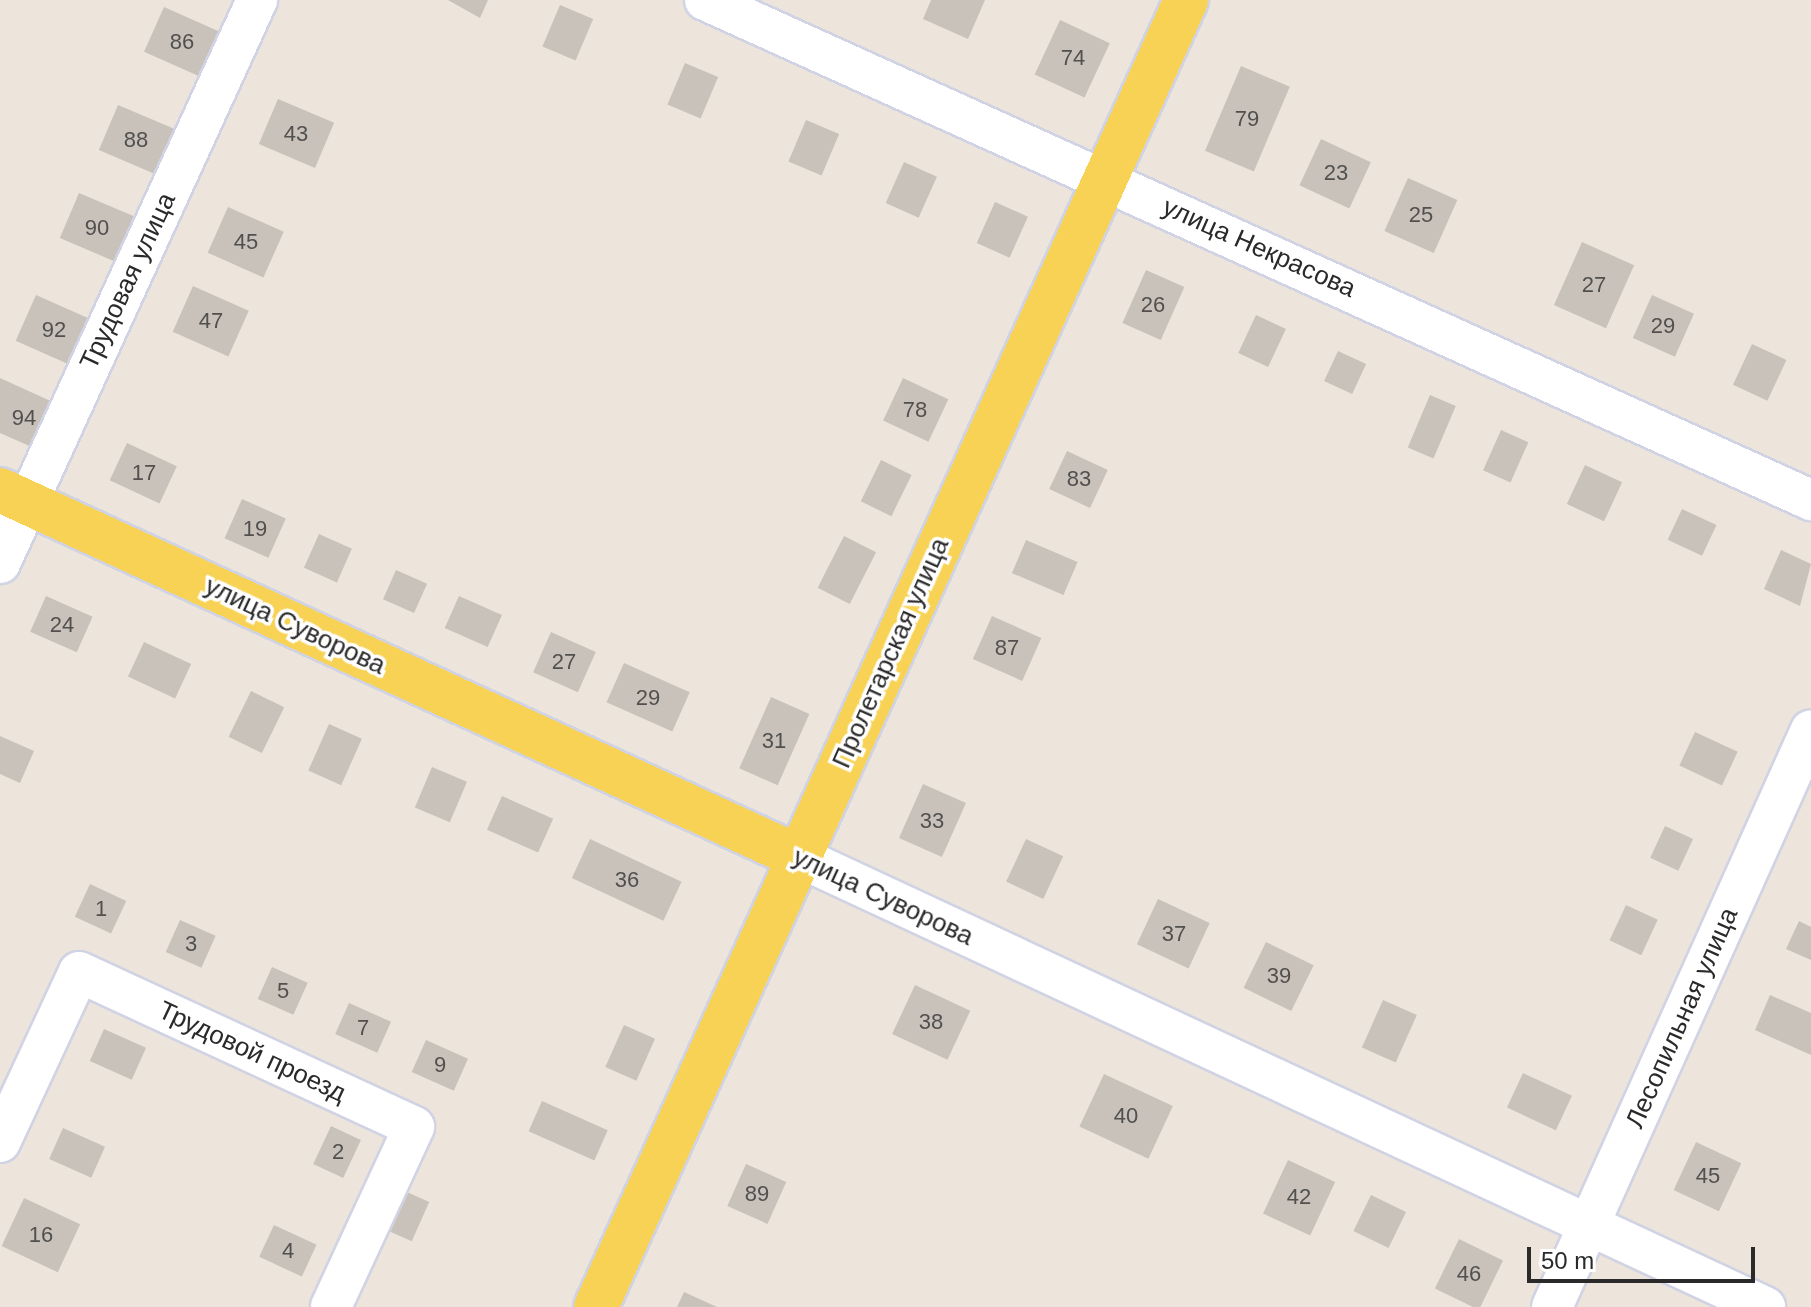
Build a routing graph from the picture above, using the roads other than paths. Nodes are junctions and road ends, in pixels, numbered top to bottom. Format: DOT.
graph roads {
  1 [pos="257,0"];
  2 [pos="705,0"];
  3 [pos="1186,0"];
  4 [pos="1106,179"];
  5 [pos="13,496"];
  6 [pos="1811,500"];
  7 [pos="0,563"];
  8 [pos="1811,730"];
  9 [pos="799,857"];
  10 [pos="0,1142"];
  11 [pos="1588,1227"];
  12 [pos="331,1307"];
  13 [pos="596,1307"];
  14 [pos="1552,1307"];
  15 [pos="1765,1307"];
  1 -- 5 [label="street, Трудовая улица"];
  2 -- 4 [label="street, улица Некрасова"];
  3 -- 4 [label="main road, Пролетарская улица"];
  4 -- 6 [label="street, улица Некрасова"];
  4 -- 9 [label="main road, Пролетарская улица"];
  5 -- 7 [label="street, Трудовая улица"];
  5 -- 9 [label="main road, улица Суворова"];
  8 -- 11 [label="street, Лесопильная улица"];
  9 -- 11 [label="street, улица Суворова"];
  9 -- 13 [label="main road, Пролетарская улица"];
  10 -- 12 [label="street, Трудовой проезд"];
  11 -- 14 [label="street, Лесопильная улица"];
  11 -- 15 [label="street, улица Суворова"];
}
